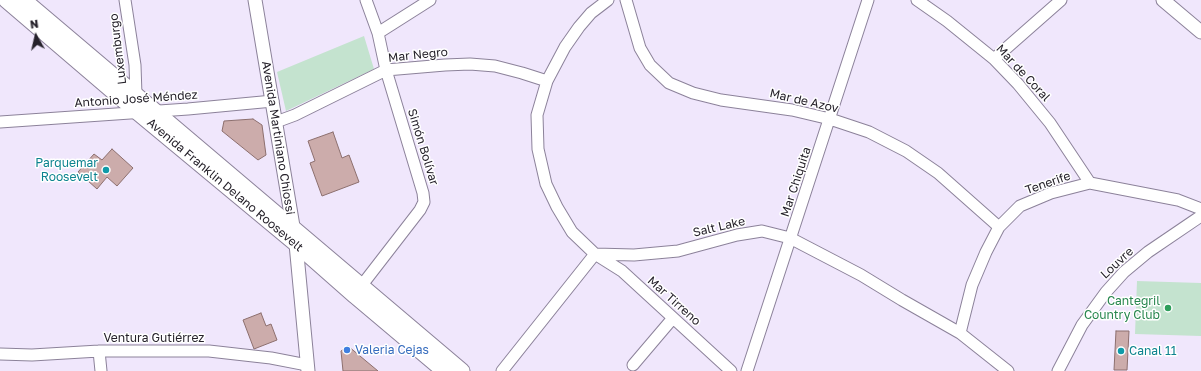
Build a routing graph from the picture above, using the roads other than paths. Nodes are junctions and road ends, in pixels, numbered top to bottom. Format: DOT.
graph roads {
  1 [pos="6,0"];
  2 [pos="24,0"];
  3 [pos="125,0"];
  4 [pos="255,0"];
  5 [pos="366,0"];
  6 [pos="430,0"];
  7 [pos="608,0"];
  8 [pos="626,0"];
  9 [pos="868,0"];
  10 [pos="917,0"];
  11 [pos="1061,0"];
  12 [pos="1163,0"];
  13 [pos="1201,32"];
  14 [pos="378,33"];
  15 [pos="994,59"];
  16 [pos="386,70"];
  17 [pos="547,81"];
  18 [pos="136,95"];
  19 [pos="273,101"];
  20 [pos="154,111"];
  21 [pos="137,112"];
  22 [pos="830,119"];
  23 [pos="0,122"];
  24 [pos="276,122"];
  25 [pos="1090,183"];
  26 [pos="1201,209"];
  27 [pos="1201,216"];
  28 [pos="999,227"];
  29 [pos="295,236"];
  30 [pos="790,238"];
  31 [pos="596,254"];
  32 [pos="362,286"];
  33 [pos="673,318"];
  34 [pos="960,333"];
  35 [pos="99,351"];
  36 [pos="0,354"];
  37 [pos="633,365"];
  38 [pos="307,368"];
  39 [pos="101,371"];
  40 [pos="444,371"];
  41 [pos="462,371"];
  42 [pos="502,371"];
  43 [pos="732,371"];
  44 [pos="747,371"];
  45 [pos="1008,371"];
  46 [pos="1059,371"];
  1 -- 21 [label="main road, Avenida Franklin Delano Roosevelt"];
  2 -- 18 [label="main road, Avenida Franklin Delano Roosevelt"];
  3 -- 18 [label="street, Luxemburgo"];
  4 -- 19 [label="street, Avenida Martiniano Chiossi"];
  5 -- 14 [label="street, Simón Bolívar"];
  6 -- 14 [label="street"];
  7 -- 17 [label="street"];
  8 -- 22 [label="street, Mar de Azov"];
  9 -- 22 [label="street, Mar Chiquita"];
  10 -- 15 [label="street, Mar de Coral"];
  11 -- 15 [label="street"];
  12 -- 13 [label="street"];
  14 -- 16 [label="street, Simón Bolívar"];
  15 -- 25 [label="street, Mar de Coral"];
  16 -- 17 [label="street, Mar Negro"];
  16 -- 24 [label="street, Mar Negro"];
  16 -- 32 [label="street, Simón Bolívar"];
  17 -- 31 [label="street"];
  18 -- 20 [label="main road, Avenida Franklin Delano Roosevelt"];
  19 -- 20 [label="street, Antonio José Méndez"];
  19 -- 24 [label="street, Avenida Martiniano Chiossi"];
  20 -- 21 [label="street, Antonio José Méndez"];
  20 -- 29 [label="main road, Avenida Franklin Delano Roosevelt"];
  21 -- 23 [label="street, Antonio José Méndez"];
  21 -- 29 [label="main road, Avenida Franklin Delano Roosevelt"];
  22 -- 28 [label="street, Mar de Azov"];
  22 -- 30 [label="street, Mar Chiquita"];
  24 -- 29 [label="street, Avenida Martiniano Chiossi"];
  25 -- 26 [label="street, Tenerife"];
  25 -- 28 [label="street, Tenerife"];
  27 -- 46 [label="street, Louvre"];
  28 -- 34 [label="street, Tenerife"];
  29 -- 32 [label="main road, Avenida Franklin Delano Roosevelt"];
  29 -- 38 [label="street, Avenida Martiniano Chiossi"];
  29 -- 40 [label="main road, Avenida Franklin Delano Roosevelt"];
  30 -- 31 [label="street, Salt Lake"];
  30 -- 34 [label="street, Salt Lake"];
  30 -- 44 [label="street, Mar Chiquita"];
  31 -- 33 [label="street, Mar Tirreno"];
  31 -- 42 [label="street"];
  32 -- 41 [label="main road, Avenida Franklin Delano Roosevelt"];
  33 -- 37 [label="street"];
  33 -- 43 [label="street, Mar Tirreno"];
  34 -- 45 [label="street, Salt Lake"];
  35 -- 36 [label="street, Ventura Gutiérrez"];
  35 -- 38 [label="street, Ventura Gutiérrez"];
  35 -- 39 [label="street"];
}
